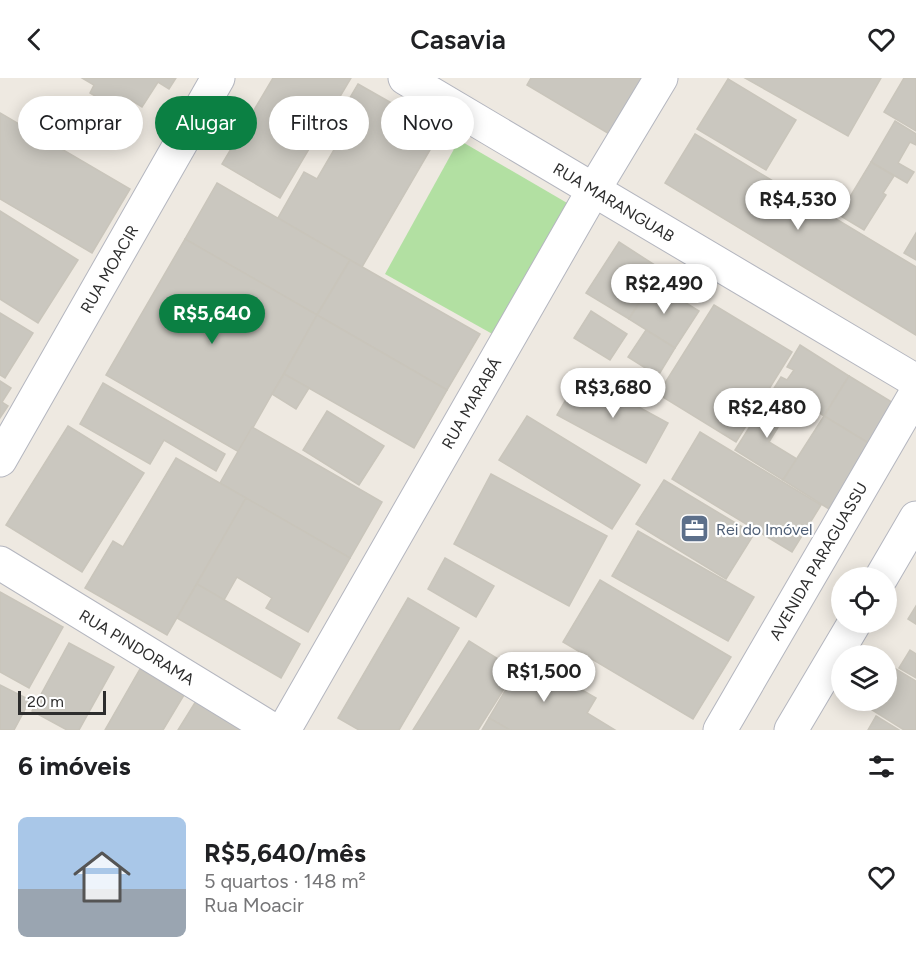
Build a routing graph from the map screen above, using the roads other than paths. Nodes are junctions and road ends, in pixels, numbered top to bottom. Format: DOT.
graph roads {
  1 [pos="218,78"];
  2 [pos="405,78"];
  3 [pos="661,78"];
  4 [pos="593,190"];
  5 [pos="916,381"];
  6 [pos="916,393"];
  7 [pos="0,460"];
  8 [pos="916,518"];
  9 [pos="0,563"];
  10 [pos="887,567"];
  11 [pos="848,633"];
  12 [pos="273,730"];
  13 [pos="284,730"];
  14 [pos="720,730"];
  15 [pos="791,730"];
  1 -- 7 [label="street, RUA MOACIR"];
  2 -- 4 [label="street, RUA MARANGUAB"];
  3 -- 4 [label="street, RUA MARABÁ"];
  4 -- 5 [label="street, RUA MARANGUAB"];
  4 -- 13 [label="street, RUA MARABÁ"];
  6 -- 14 [label="street, AVENIDA PARAGUASSU"];
  8 -- 10 [label="street"];
  9 -- 12 [label="street, RUA PINDORAMA"];
  11 -- 15 [label="street"];
}
